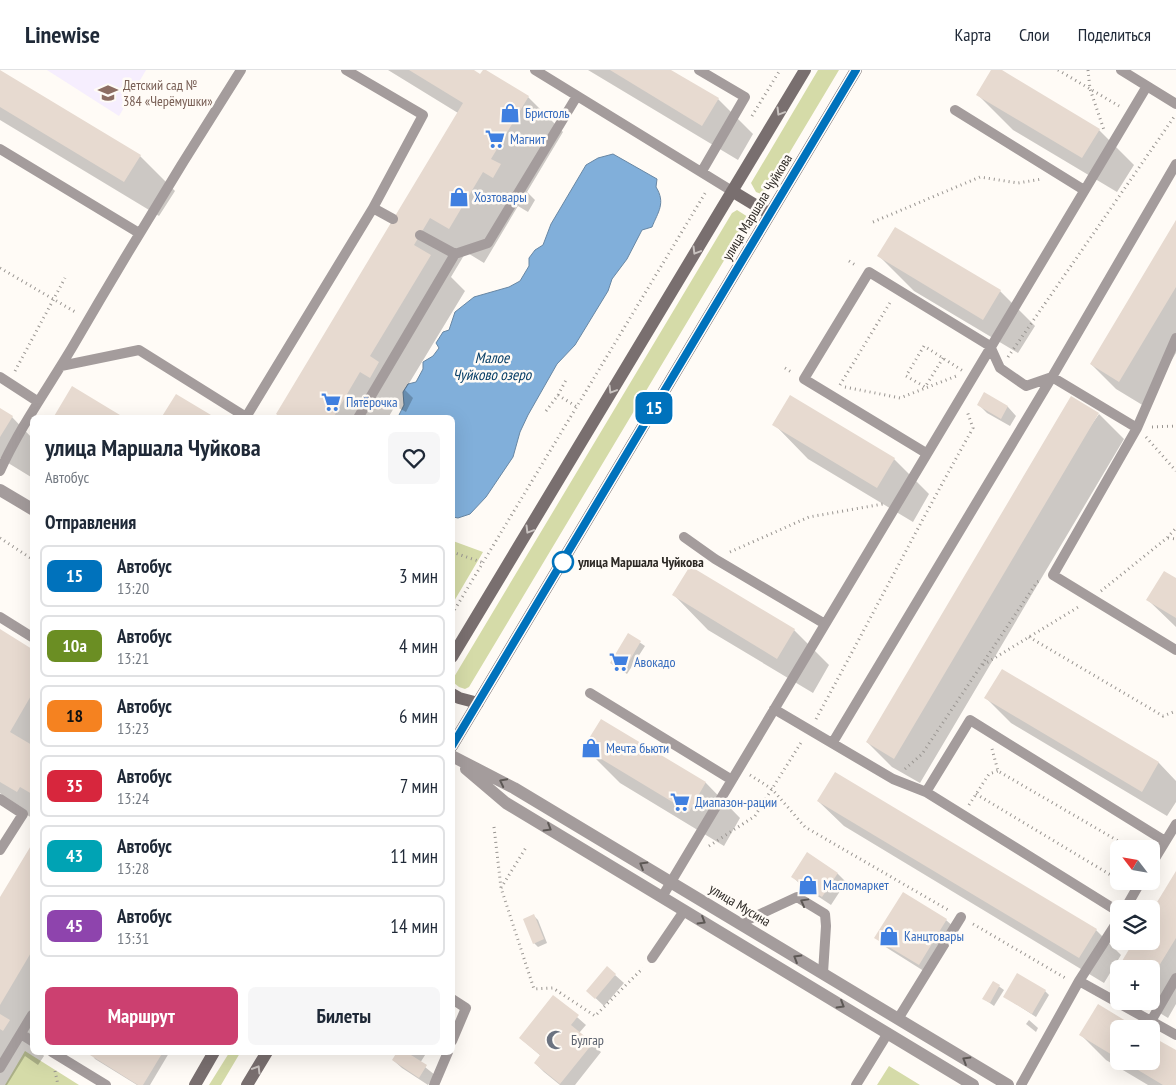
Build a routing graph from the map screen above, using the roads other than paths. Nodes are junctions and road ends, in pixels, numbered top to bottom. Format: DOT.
graph roads {
  1 [pos="241,70"];
  2 [pos="346,70"];
  3 [pos="535,70"];
  4 [pos="699,70"];
  5 [pos="805,70"];
  6 [pos="856,70"];
  7 [pos="1121,70"];
  8 [pos="1147,86"];
  9 [pos="577,96"];
  10 [pos="1176,104"];
  11 [pos="955,110"];
  12 [pos="0,149"];
  13 [pos="1176,164"];
  14 [pos="702,171"];
  15 [pos="1084,190"];
  16 [pos="732,191"];
  17 [pos="373,208"];
  18 [pos="770,214"];
  19 [pos="393,219"];
  20 [pos="139,233"];
  21 [pos="420,235"];
  22 [pos="455,254"];
  23 [pos="1176,338"];
  24 [pos="990,346"];
  25 [pos="61,366"];
  26 [pos="0,377"];
  27 [pos="1052,377"];
  28 [pos="37,402"];
  29 [pos="30,415"];
  30 [pos="30,415"];
  31 [pos="244,415"];
  32 [pos="248,415"];
  33 [pos="360,415"];
  34 [pos="1137,428"];
  35 [pos="926,453"];
  36 [pos="0,471"];
  37 [pos="0,490"];
  38 [pos="30,508"];
  39 [pos="684,537"];
  40 [pos="0,617"];
  41 [pos="825,624"];
  42 [pos="30,636"];
  43 [pos="1176,650"];
  44 [pos="455,652"];
  45 [pos="590,693"];
  46 [pos="455,696"];
  47 [pos="478,703"];
  48 [pos="774,709"];
  49 [pos="455,741"];
  50 [pos="833,742"];
  51 [pos="455,758"];
  52 [pos="455,760"];
  53 [pos="732,780"];
  54 [pos="926,792"];
  55 [pos="0,799"];
  56 [pos="1176,824"];
  57 [pos="1165,841"];
  58 [pos="0,850"];
  59 [pos="1160,850"];
  60 [pos="671,882"];
  61 [pos="662,897"];
  62 [pos="1110,906"];
  63 [pos="684,910"];
  64 [pos="960,917"];
  65 [pos="741,923"];
  66 [pos="1110,933"];
  67 [pos="652,958"];
  68 [pos="823,973"];
  69 [pos="1176,978"];
  70 [pos="1080,981"];
  71 [pos="455,1001"];
  72 [pos="30,1018"];
  73 [pos="898,1018"];
  74 [pos="1149,1020"];
  75 [pos="1152,1020"];
  76 [pos="1160,1026"];
  77 [pos="888,1033"];
  78 [pos="21,1034"];
  79 [pos="455,1034"];
  80 [pos="1176,1035"];
  81 [pos="30,1040"];
  82 [pos="57,1055"];
  83 [pos="212,1055"];
  84 [pos="265,1055"];
  85 [pos="447,1055"];
  86 [pos="0,1068"];
  87 [pos="106,1085"];
  88 [pos="195,1085"];
  89 [pos="247,1085"];
  90 [pos="434,1085"];
  91 [pos="856,1085"];
  92 [pos="973,1085"];
  93 [pos="1008,1085"];
  94 [pos="1021,1085"];
  1 -- 20 [label="lane"];
  2 -- 17 [label="lane"];
  3 -- 9 [label="lane"];
  4 -- 14 [label="lane"];
  5 -- 16 [label="main road, one-way"];
  6 -- 18 [label="main road, улица Маршала Чуйкова"];
  7 -- 8 [label="lane"];
  8 -- 10 [label="lane"];
  8 -- 15 [label="lane"];
  9 -- 14 [label="lane"];
  9 -- 22 [label="lane"];
  11 -- 15 [label="lane"];
  12 -- 20 [label="lane"];
  13 -- 27 [label="lane"];
  14 -- 16 [label="lane"];
  15 -- 24 [label="lane"];
  16 -- 18 [label="main road"];
  16 -- 44 [label="main road, one-way"];
  17 -- 19 [label="lane"];
  17 -- 32 [label="lane"];
  18 -- 47 [label="main road, улица Маршала Чуйкова"];
  20 -- 25 [label="lane"];
  21 -- 22 [label="lane"];
  22 -- 33 [label="lane"];
  23 -- 34 [label="lane"];
  24 -- 27 [label="lane"];
  24 -- 35 [label="lane"];
  24 -- 35 [label="lane"];
  25 -- 28 [label="lane"];
  25 -- 31 [label="lane"];
  26 -- 28 [label="lane"];
  27 -- 34 [label="lane"];
  27 -- 50 [label="lane"];
  28 -- 29 [label="lane"];
  30 -- 36 [label="lane"];
  34 -- 43 [label="lane"];
  35 -- 41 [label="lane"];
  37 -- 38 [label="street"];
  39 -- 41 [label="lane"];
  40 -- 42 [label="lane"];
  41 -- 48 [label="lane"];
  45 -- 53 [label="lane"];
  46 -- 47 [label="main road"];
  47 -- 49 [label="main road, улица Маршала Чуйкова"];
  48 -- 50 [label="lane"];
  48 -- 53 [label="lane"];
  50 -- 54 [label="lane"];
  60 -- 51 [label="street, улица Мусина, one-way"];
  52 -- 61 [label="street, улица Мусина, one-way"];
  53 -- 60 [label="lane"];
  54 -- 57 [label="lane"];
  54 -- 62 [label="lane"];
  55 -- 58 [label="lane"];
  56 -- 57 [label="lane"];
  57 -- 59 [label="lane"];
  60 -- 61 [label="lane"];
  60 -- 65 [label="street, улица Мусина"];
  61 -- 63 [label="street, улица Мусина"];
  63 -- 67 [label="lane"];
  63 -- 77 [label="street, улица Мусина, one-way"];
  64 -- 73 [label="lane"];
  68 -- 65 [label="street, улица Мусина, one-way"];
  68 -- 65 [label="lane, one-way"];
  66 -- 70 [label="lane"];
  68 -- 73 [label="street, улица Мусина"];
  69 -- 75 [label="lane"];
  70 -- 74 [label="lane"];
  70 -- 94 [label="lane"];
  71 -- 79 [label="lane"];
  72 -- 78 [label="lane"];
  93 -- 73 [label="street, улица Мусина, one-way"];
  76 -- 80 [label="lane"];
  77 -- 91 [label="lane"];
  77 -- 92 [label="street, улица Мусина"];
  78 -- 81 [label="lane"];
  78 -- 86 [label="lane"];
  82 -- 87 [label="lane"];
  83 -- 88 [label="main road"];
  89 -- 84 [label="main road, one-way"];
  85 -- 90 [label="lane"];
}
